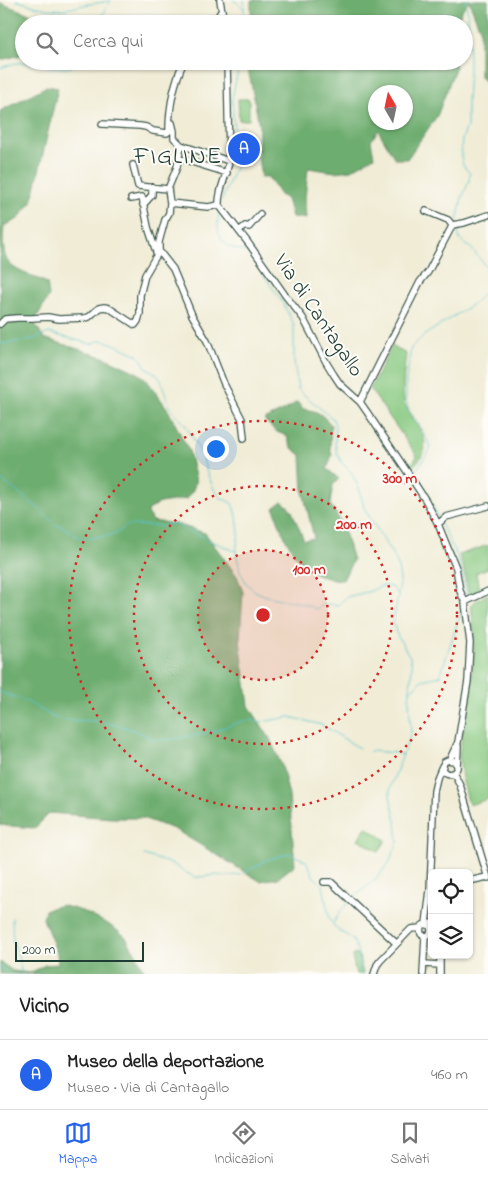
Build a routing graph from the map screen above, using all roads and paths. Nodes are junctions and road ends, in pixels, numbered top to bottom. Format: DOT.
graph roads {
  1 [pos="215,0"];
  2 [pos="220,0"];
  3 [pos="222,10"];
  4 [pos="219,15"];
  5 [pos="223,15"];
  6 [pos="180,70"];
  7 [pos="227,70"];
  8 [pos="169,120"];
  9 [pos="102,124"];
  10 [pos="182,145"];
  11 [pos="179,158"];
  12 [pos="229,161"];
  13 [pos="133,165"];
  14 [pos="226,173"];
  15 [pos="149,187"];
  16 [pos="168,189"];
  17 [pos="142,197"];
  18 [pos="131,199"];
  19 [pos="170,203"];
  20 [pos="143,205"];
  21 [pos="220,207"];
  22 [pos="426,211"];
  23 [pos="260,214"];
  24 [pos="488,215"];
  25 [pos="452,225"];
  26 [pos="239,231"];
  27 [pos="158,253"];
  28 [pos="0,324"];
  29 [pos="360,402"];
  30 [pos="244,438"];
  31 [pos="488,506"];
  32 [pos="440,523"];
  33 [pos="488,591"];
  34 [pos="464,600"];
  35 [pos="458,742"];
  36 [pos="450,759"];
  37 [pos="442,766"];
  38 [pos="457,766"];
  39 [pos="450,773"];
  40 [pos="438,776"];
  41 [pos="488,877"];
  42 [pos="473,880"];
  43 [pos="324,882"];
  44 [pos="429,914"];
  45 [pos="428,924"];
  46 [pos="420,928"];
  47 [pos="428,935"];
  48 [pos="425,936"];
  49 [pos="396,943"];
  50 [pos="440,959"];
  51 [pos="424,964"];
  52 [pos="440,965"];
  53 [pos="374,974"];
  54 [pos="423,974"];
  55 [pos="440,974"];
  1 -- 3 [label="street"];
  2 -- 3 [label="street"];
  3 -- 4 [label="street"];
  3 -- 5 [label="street"];
  6 -- 8 [label="street"];
  7 -- 12 [label="street"];
  8 -- 9 [label="street"];
  8 -- 10 [label="street"];
  10 -- 11 [label="street"];
  10 -- 12 [label="street"];
  11 -- 14 [label="street"];
  11 -- 16 [label="street"];
  12 -- 14 [label="street"];
  13 -- 15 [label="street"];
  14 -- 21 [label="street"];
  15 -- 16 [label="street"];
  15 -- 17 [label="street"];
  15 -- 20 [label="street"];
  16 -- 19 [label="street"];
  17 -- 18 [label="street"];
  17 -- 20 [label="street"];
  19 -- 21 [label="street"];
  19 -- 27 [label="street"];
  20 -- 27 [label="street"];
  21 -- 26 [label="street, Via di Cantagallo"];
  22 -- 25 [label="street"];
  23 -- 26 [label="street"];
  24 -- 25 [label="street"];
  25 -- 29 [label="street"];
  26 -- 29 [label="street, Via di Cantagallo"];
  27 -- 28 [label="street"];
  27 -- 30 [label="street"];
  29 -- 32 [label="street, Via di Cantagallo"];
  31 -- 32 [label="street"];
  32 -- 34 [label="street, Via di Cantagallo"];
  33 -- 34 [label="street"];
  34 -- 35 [label="street, Via di Cantagallo"];
  35 -- 36 [label="street"];
  35 -- 38 [label="street"];
  36 -- 37 [label="street"];
  36 -- 38 [label="street"];
  37 -- 39 [label="street"];
  37 -- 40 [label="street"];
  38 -- 39 [label="street"];
  39 -- 40 [label="street"];
  39 -- 41 [label="street"];
  40 -- 44 [label="street"];
  41 -- 42 [label="street"];
  43 -- 49 [label="street"];
  45 -- 46 [label="street"];
  46 -- 48 [label="street"];
  46 -- 49 [label="street"];
  47 -- 48 [label="street"];
  48 -- 51 [label="street"];
  49 -- 53 [label="street"];
  50 -- 52 [label="street"];
  51 -- 52 [label="street"];
  51 -- 54 [label="street"];
  52 -- 55 [label="street"];
}
